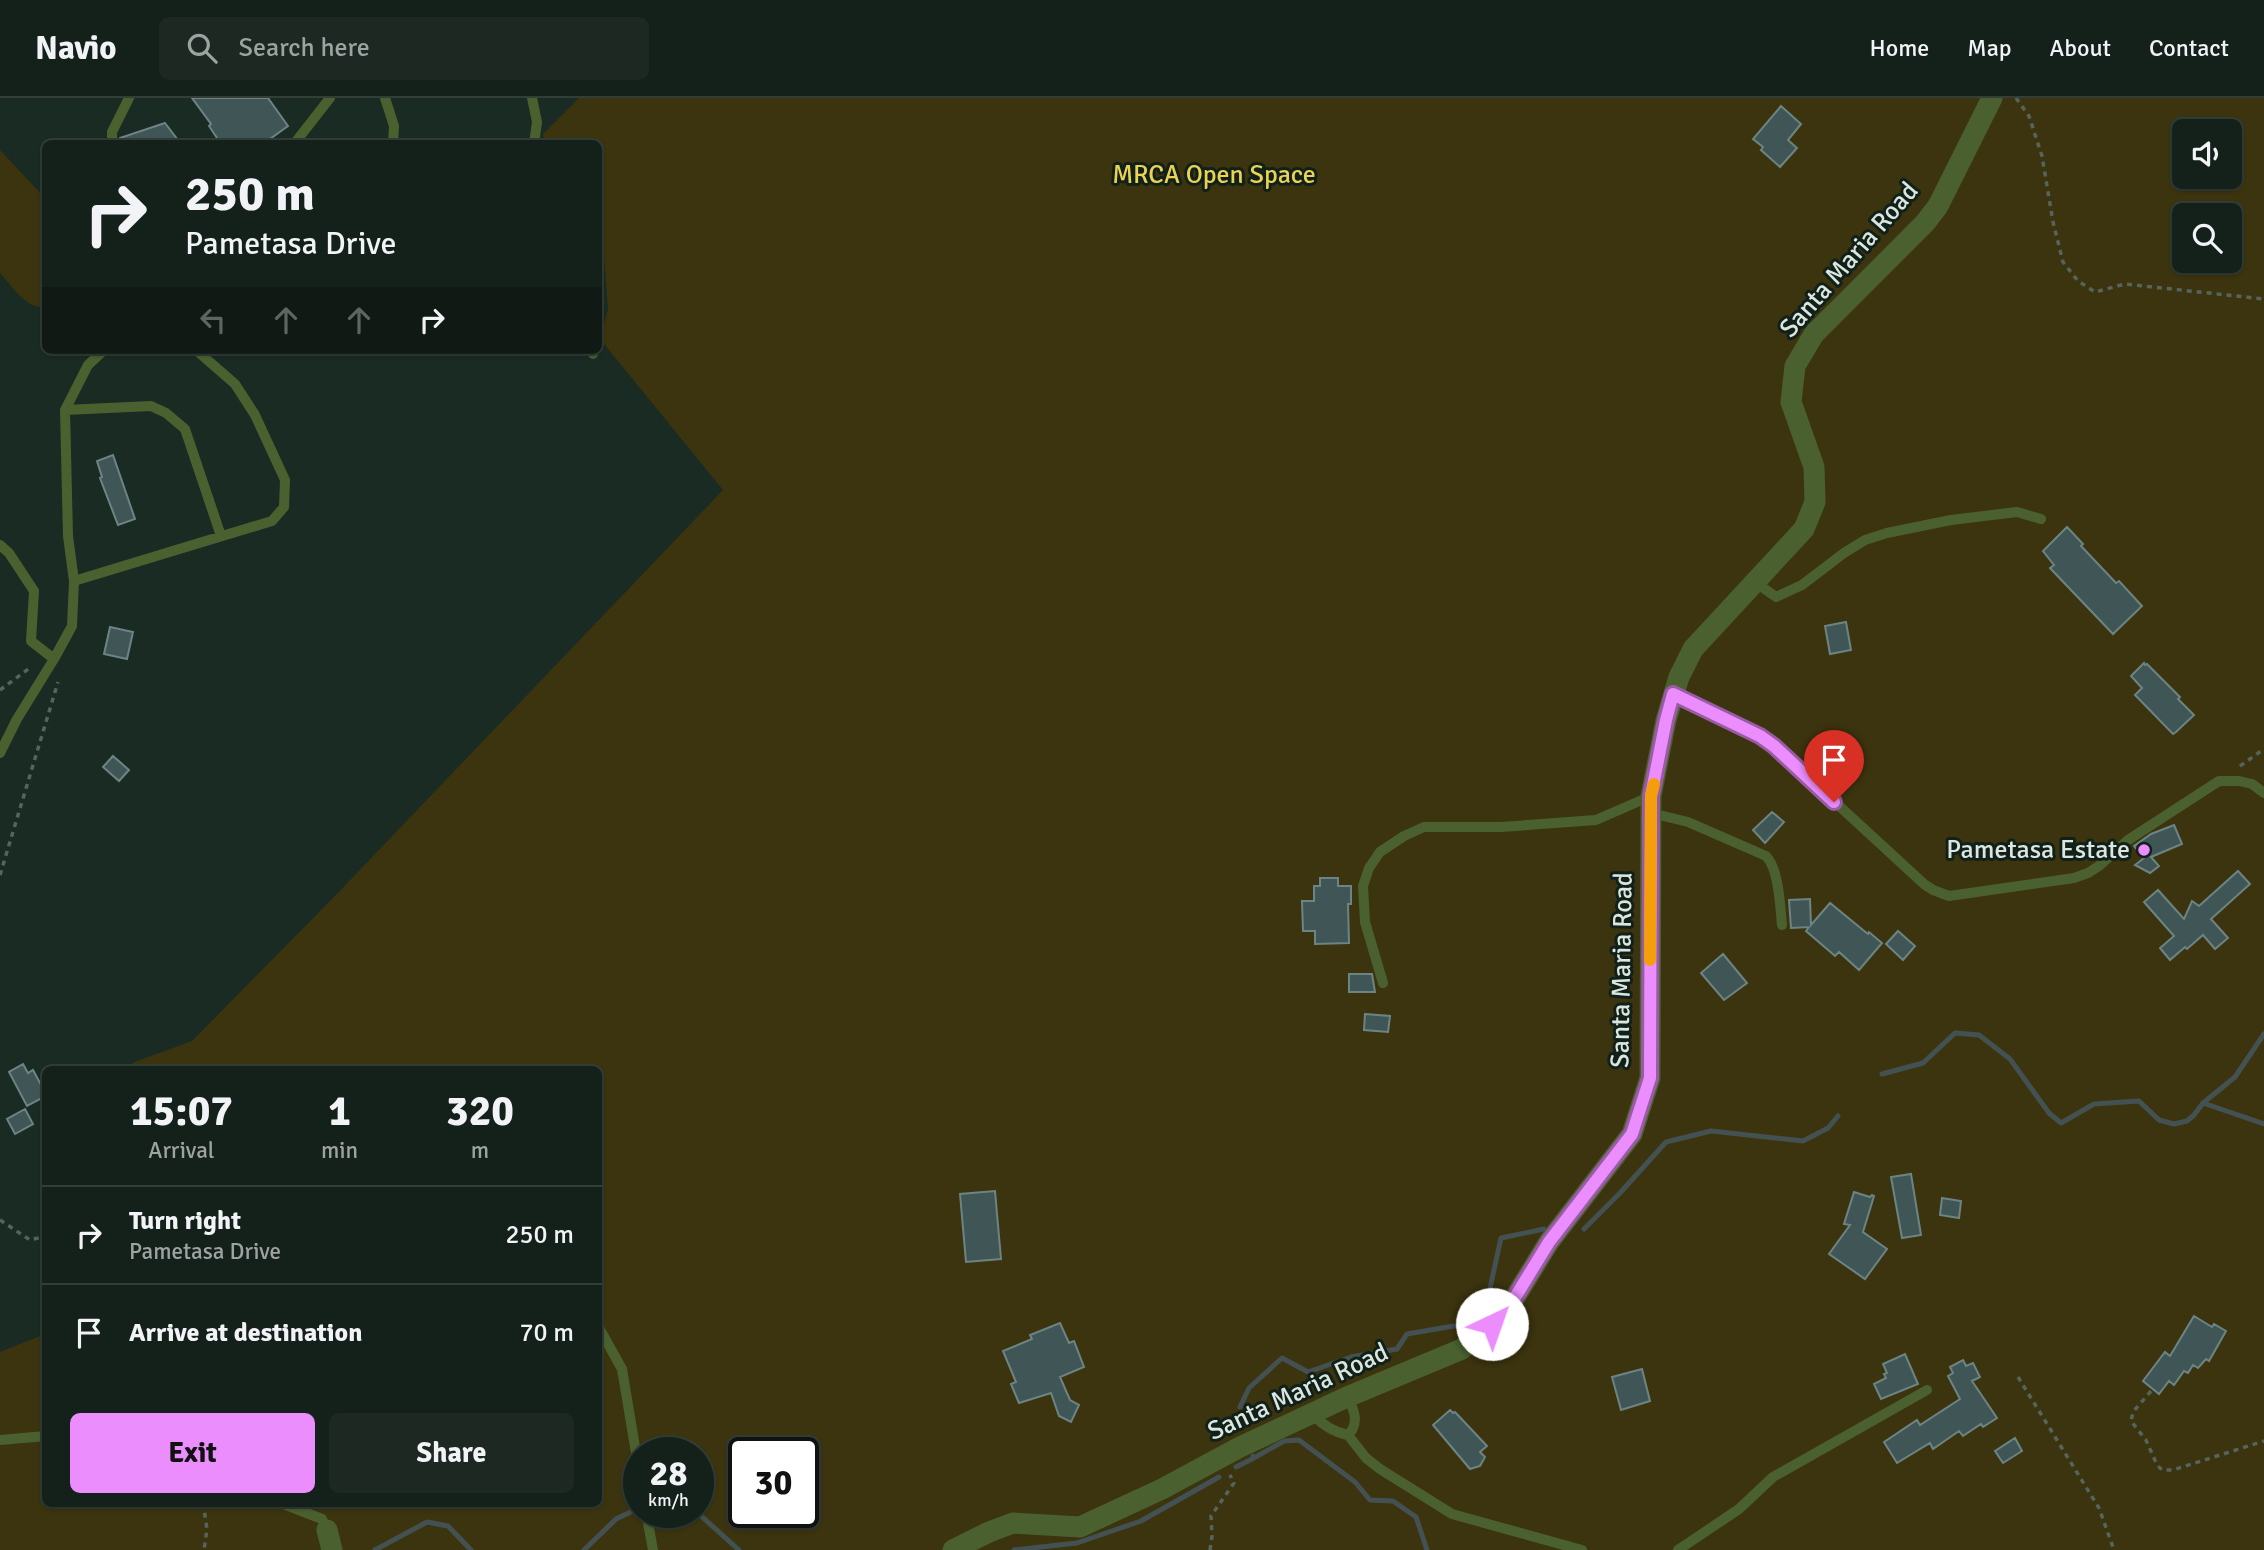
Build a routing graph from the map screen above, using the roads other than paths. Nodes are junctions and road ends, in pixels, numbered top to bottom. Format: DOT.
graph roads {
  1 [pos="129,98"];
  2 [pos="330,98"];
  3 [pos="385,98"];
  4 [pos="532,98"];
  5 [pos="1992,98"];
  6 [pos="112,140"];
  7 [pos="298,140"];
  8 [pos="393,140"];
  9 [pos="535,140"];
  10 [pos="100,354"];
  11 [pos="201,354"];
  12 [pos="65,410"];
  13 [pos="2041,519"];
  14 [pos="221,536"];
  15 [pos="0,545"];
  16 [pos="74,581"];
  17 [pos="1755,582"];
  18 [pos="54,659"];
  19 [pos="1673,694"];
  20 [pos="0,753"];
  21 [pos="2264,793"];
  22 [pos="1651,805"];
  23 [pos="1782,925"];
  24 [pos="1383,983"];
  25 [pos="602,1333"];
  26 [pos="1927,1390"];
  27 [pos="1347,1396"];
  28 [pos="1312,1413"];
  29 [pos="1348,1435"];
  30 [pos="42,1436"];
  31 [pos="633,1437"];
  32 [pos="0,1440"];
  33 [pos="287,1507"];
  34 [pos="649,1528"];
  35 [pos="327,1533"];
  36 [pos="653,1550"];
  37 [pos="953,1550"];
  38 [pos="1582,1550"];
  39 [pos="1678,1550"];
  1 -- 6 [label="lane"];
  2 -- 7 [label="lane"];
  3 -- 8 [label="lane"];
  4 -- 9 [label="lane"];
  5 -- 17 [label="street, Santa Maria Road"];
  10 -- 12 [label="lane"];
  11 -- 14 [label="lane"];
  12 -- 14 [label="lane"];
  12 -- 16 [label="lane"];
  13 -- 17 [label="lane"];
  14 -- 16 [label="lane"];
  15 -- 18 [label="lane"];
  16 -- 18 [label="lane"];
  17 -- 19 [label="street, Santa Maria Road"];
  18 -- 20 [label="lane"];
  19 -- 21 [label="lane"];
  19 -- 22 [label="street, Santa Maria Road"];
  22 -- 23 [label="lane"];
  22 -- 24 [label="lane"];
  22 -- 27 [label="street, Santa Maria Road"];
  25 -- 31 [label="lane"];
  26 -- 39 [label="lane"];
  27 -- 28 [label="street, Santa Maria Road"];
  27 -- 29 [label="lane"];
  28 -- 29 [label="lane"];
  28 -- 37 [label="street, Santa Maria Road"];
  29 -- 38 [label="lane"];
  30 -- 32 [label="lane"];
  33 -- 35 [label="lane"];
  34 -- 36 [label="lane"];
}
